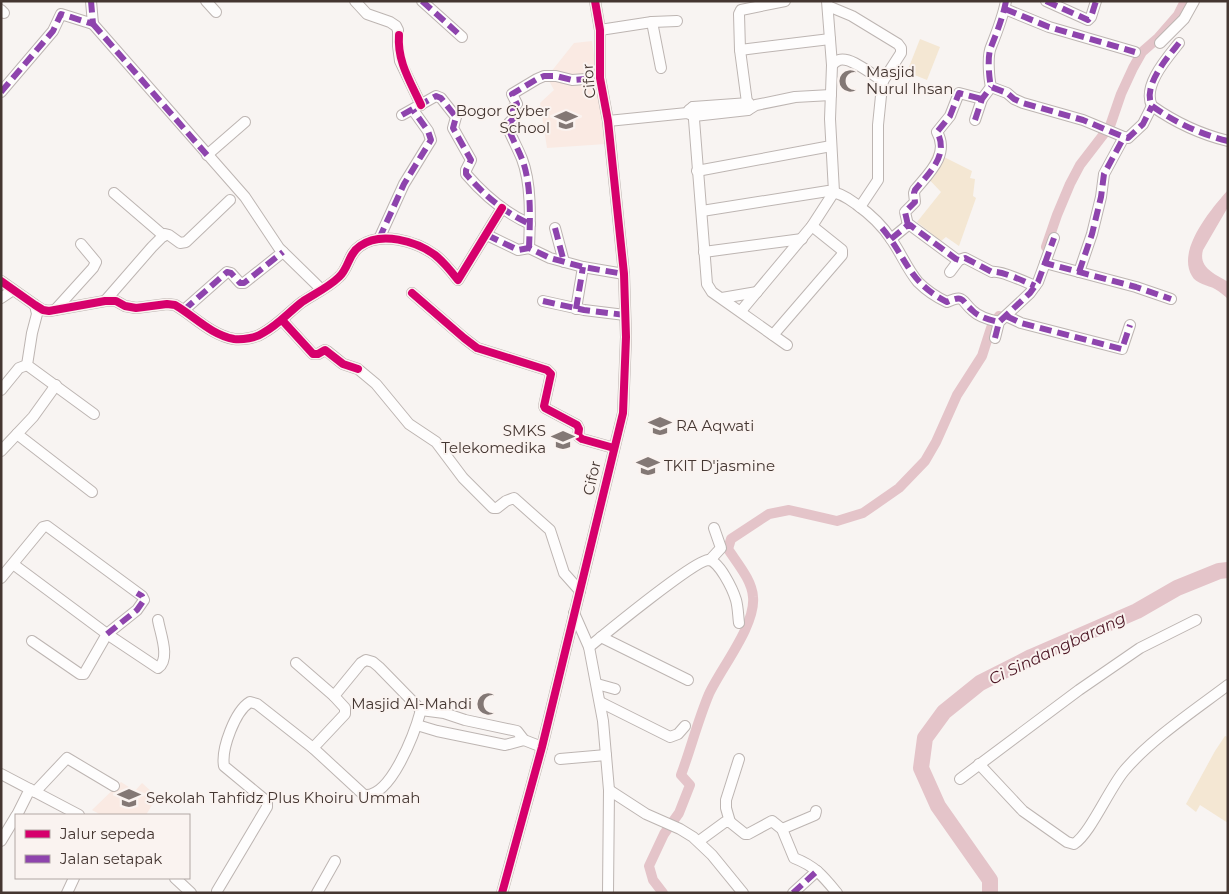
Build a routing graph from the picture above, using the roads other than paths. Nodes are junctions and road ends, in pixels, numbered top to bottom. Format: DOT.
graph roads {
  1 [pos="91,1"];
  2 [pos="206,1"];
  3 [pos="355,1"];
  4 [pos="422,1"];
  5 [pos="595,1"];
  6 [pos="785,1"];
  7 [pos="1046,1"];
  8 [pos="1096,1"];
  9 [pos="1194,1"];
  10 [pos="828,4"];
  11 [pos="1005,5"];
  12 [pos="216,12"];
  13 [pos="677,21"];
  14 [pos="652,22"];
  15 [pos="93,24"];
  16 [pos="600,30"];
  17 [pos="462,36"];
  18 [pos="830,39"];
  19 [pos="1160,43"];
  20 [pos="1179,43"];
  21 [pos="740,50"];
  22 [pos="1135,52"];
  23 [pos="832,65"];
  24 [pos="661,68"];
  25 [pos="600,78"];
  26 [pos="883,81"];
  27 [pos="991,87"];
  28 [pos="1,92"];
  29 [pos="831,95"];
  30 [pos="982,98"];
  31 [pos="750,106"];
  32 [pos="1152,106"];
  33 [pos="417,107"];
  34 [pos="691,112"];
  35 [pos="402,115"];
  36 [pos="975,120"];
  37 [pos="245,122"];
  38 [pos="608,122"];
  39 [pos="1124,137"];
  40 [pos="1228,140"];
  41 [pos="831,146"];
  42 [pos="207,154"];
  43 [pos="697,171"];
  44 [pos="834,192"];
  45 [pos="114,193"];
  46 [pos="230,200"];
  47 [pos="860,207"];
  48 [pos="502,208"];
  49 [pos="702,211"];
  50 [pos="530,224"];
  51 [pos="908,225"];
  52 [pos="812,226"];
  53 [pos="555,228"];
  54 [pos="487,235"];
  55 [pos="164,236"];
  56 [pos="891,238"];
  57 [pos="1054,238"];
  58 [pos="379,239"];
  59 [pos="802,239"];
  60 [pos="81,244"];
  61 [pos="529,248"];
  62 [pos="283,252"];
  63 [pos="704,252"];
  64 [pos="959,260"];
  65 [pos="564,262"];
  66 [pos="1045,263"];
  67 [pos="583,267"];
  68 [pos="950,272"];
  69 [pos="1079,272"];
  70 [pos="624,274"];
  71 [pos="1,281"];
  72 [pos="1032,284"];
  73 [pos="321,289"];
  74 [pos="13,290"];
  75 [pos="757,292"];
  76 [pos="412,293"];
  77 [pos="1,298"];
  78 [pos="722,298"];
  79 [pos="1171,299"];
  80 [pos="543,300"];
  81 [pos="105,301"];
  82 [pos="35,305"];
  83 [pos="576,308"];
  84 [pos="54,310"];
  85 [pos="184,310"];
  86 [pos="741,311"];
  87 [pos="625,315"];
  88 [pos="1002,319"];
  89 [pos="282,320"];
  90 [pos="1130,325"];
  91 [pos="773,335"];
  92 [pos="995,338"];
  93 [pos="787,345"];
  94 [pos="27,365"];
  95 [pos="56,385"];
  96 [pos="1,390"];
  97 [pos="94,414"];
  98 [pos="17,434"];
  99 [pos="614,448"];
  100 [pos="1,451"];
  101 [pos="92,492"];
  102 [pos="714,528"];
  103 [pos="710,560"];
  104 [pos="13,564"];
  105 [pos="1,578"];
  106 [pos="580,591"];
  107 [pos="574,613"];
  108 [pos="158,620"];
  109 [pos="1196,620"];
  110 [pos="739,622"];
  111 [pos="107,634"];
  112 [pos="601,637"];
  113 [pos="32,641"];
  114 [pos="589,647"];
  115 [pos="296,663"];
  116 [pos="688,680"];
  117 [pos="597,684"];
  118 [pos="1228,685"];
  119 [pos="615,689"];
  120 [pos="334,696"];
  121 [pos="600,702"];
  122 [pos="421,710"];
  123 [pos="417,725"];
  124 [pos="685,726"];
  125 [pos="524,740"];
  126 [pos="542,747"];
  127 [pos="313,748"];
  128 [pos="606,755"];
  129 [pos="560,759"];
  130 [pos="738,759"];
  131 [pos="979,764"];
  132 [pos="1,774"];
  133 [pos="960,778"];
  134 [pos="114,786"];
  135 [pos="32,790"];
  136 [pos="609,790"];
  137 [pos="816,811"];
  138 [pos="17,814"];
  139 [pos="77,814"];
  140 [pos="15,818"];
  141 [pos="730,822"];
  142 [pos="782,829"];
  143 [pos="1,841"];
  144 [pos="699,841"];
  145 [pos="335,861"];
  146 [pos="817,871"];
  147 [pos="74,879"];
  148 [pos="176,879"];
  149 [pos="217,891"];
  150 [pos="67,893"];
  151 [pos="192,893"];
  152 [pos="317,893"];
  153 [pos="502,893"];
  154 [pos="608,893"];
  155 [pos="743,893"];
  156 [pos="793,893"];
  157 [pos="837,893"];
  1 -- 15 [label="street"];
  2 -- 12 [label="street"];
  3 -- 33 [label="street"];
  4 -- 17 [label="street"];
  5 -- 16 [label="street, Cifor"];
  6 -- 21 [label="street"];
  7 -- 8 [label="street"];
  9 -- 19 [label="street"];
  10 -- 18 [label="street"];
  10 -- 26 [label="street"];
  11 -- 22 [label="street"];
  11 -- 27 [label="street"];
  13 -- 14 [label="street"];
  14 -- 16 [label="street"];
  14 -- 24 [label="street"];
  15 -- 28 [label="street"];
  15 -- 42 [label="street"];
  16 -- 25 [label="street, Cifor"];
  18 -- 21 [label="street"];
  18 -- 23 [label="street"];
  20 -- 32 [label="street"];
  21 -- 31 [label="street"];
  23 -- 26 [label="street"];
  23 -- 29 [label="street"];
  25 -- 38 [label="street, Cifor"];
  25 -- 50 [label="street"];
  26 -- 47 [label="street"];
  27 -- 30 [label="street"];
  27 -- 39 [label="street"];
  29 -- 31 [label="street"];
  29 -- 41 [label="street"];
  30 -- 36 [label="street"];
  30 -- 51 [label="street"];
  31 -- 34 [label="street"];
  32 -- 39 [label="street"];
  32 -- 40 [label="street"];
  33 -- 35 [label="street"];
  33 -- 48 [label="street"];
  33 -- 58 [label="street"];
  34 -- 38 [label="street"];
  34 -- 43 [label="street"];
  37 -- 42 [label="street"];
  38 -- 70 [label="street, Cifor"];
  39 -- 69 [label="street"];
  41 -- 43 [label="street"];
  41 -- 44 [label="street"];
  42 -- 62 [label="street"];
  43 -- 49 [label="street"];
  44 -- 47 [label="street"];
  44 -- 49 [label="street"];
  44 -- 52 [label="street"];
  45 -- 55 [label="street"];
  46 -- 55 [label="street"];
  47 -- 56 [label="street"];
  48 -- 50 [label="street"];
  48 -- 54 [label="street"];
  49 -- 63 [label="street"];
  50 -- 61 [label="street"];
  51 -- 56 [label="street"];
  51 -- 64 [label="street"];
  52 -- 59 [label="street"];
  52 -- 91 [label="street"];
  53 -- 65 [label="street"];
  54 -- 58 [label="street"];
  54 -- 61 [label="street"];
  55 -- 81 [label="street"];
  56 -- 88 [label="street"];
  57 -- 66 [label="street"];
  58 -- 73 [label="street"];
  59 -- 63 [label="street"];
  59 -- 75 [label="street"];
  60 -- 84 [label="street"];
  61 -- 65 [label="street"];
  62 -- 73 [label="street"];
  62 -- 85 [label="street"];
  63 -- 78 [label="street"];
  64 -- 68 [label="street"];
  64 -- 72 [label="street"];
  65 -- 67 [label="street"];
  66 -- 69 [label="street"];
  66 -- 72 [label="street"];
  67 -- 70 [label="street"];
  67 -- 83 [label="street"];
  69 -- 79 [label="street"];
  70 -- 87 [label="street, Cifor"];
  71 -- 74 [label="street"];
  72 -- 88 [label="street"];
  73 -- 89 [label="street"];
  74 -- 77 [label="street"];
  74 -- 82 [label="street"];
  75 -- 78 [label="street"];
  75 -- 86 [label="street"];
  76 -- 99 [label="street"];
  78 -- 86 [label="street"];
  80 -- 83 [label="street"];
  81 -- 84 [label="street"];
  81 -- 85 [label="street"];
  82 -- 84 [label="street"];
  82 -- 94 [label="street"];
  83 -- 87 [label="street"];
  85 -- 89 [label="street"];
  86 -- 91 [label="street"];
  87 -- 99 [label="street, Cifor"];
  88 -- 90 [label="street"];
  88 -- 92 [label="street"];
  89 -- 106 [label="street"];
  91 -- 93 [label="street"];
  94 -- 95 [label="street"];
  94 -- 96 [label="street"];
  95 -- 97 [label="street"];
  95 -- 98 [label="street"];
  98 -- 100 [label="street"];
  98 -- 101 [label="street"];
  99 -- 106 [label="street, Cifor"];
  102 -- 103 [label="street"];
  103 -- 110 [label="street"];
  103 -- 112 [label="street"];
  104 -- 105 [label="street"];
  104 -- 111 [label="street"];
  104 -- 111 [label="street"];
  106 -- 107 [label="street, Cifor"];
  107 -- 114 [label="street"];
  107 -- 126 [label="street, Cifor"];
  108 -- 111 [label="street"];
  109 -- 131 [label="street"];
  111 -- 113 [label="street"];
  112 -- 114 [label="street"];
  112 -- 116 [label="street"];
  114 -- 117 [label="street"];
  115 -- 120 [label="street"];
  117 -- 119 [label="street"];
  117 -- 121 [label="street"];
  118 -- 131 [label="street"];
  120 -- 122 [label="street"];
  120 -- 127 [label="street"];
  121 -- 124 [label="street"];
  121 -- 128 [label="street"];
  122 -- 123 [label="street"];
  122 -- 125 [label="street"];
  123 -- 125 [label="street"];
  123 -- 127 [label="street"];
  125 -- 126 [label="street"];
  126 -- 153 [label="street, Cifor"];
  127 -- 149 [label="street"];
  128 -- 129 [label="street"];
  128 -- 136 [label="street"];
  130 -- 141 [label="street"];
  131 -- 133 [label="street"];
  132 -- 135 [label="street"];
  134 -- 135 [label="street"];
  135 -- 138 [label="street"];
  135 -- 139 [label="street"];
  136 -- 144 [label="street"];
  136 -- 154 [label="street"];
  137 -- 142 [label="street"];
  140 -- 143 [label="street"];
  141 -- 142 [label="street"];
  141 -- 144 [label="street"];
  142 -- 146 [label="street"];
  144 -- 155 [label="street"];
  145 -- 152 [label="street"];
  146 -- 156 [label="street"];
  146 -- 157 [label="street"];
  147 -- 150 [label="street"];
  148 -- 151 [label="street"];
}
